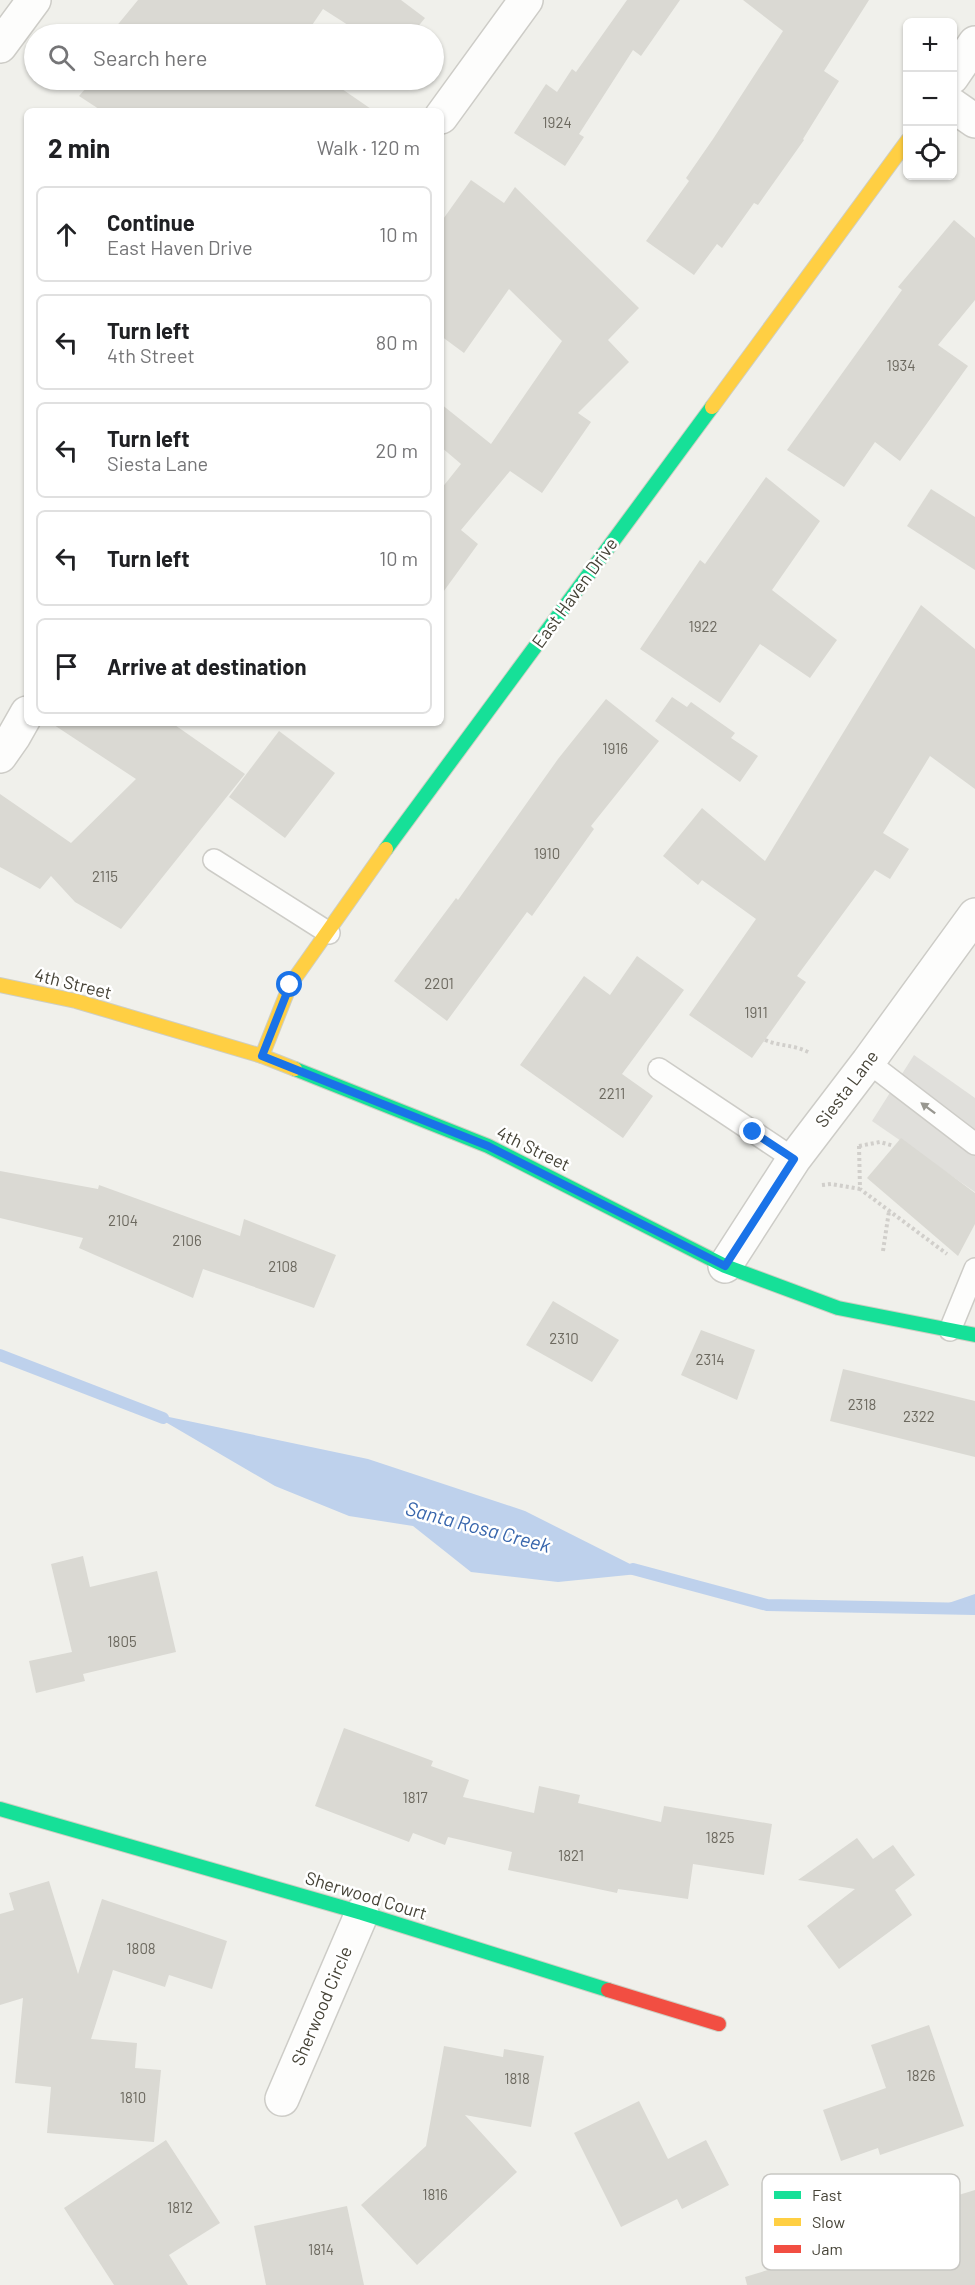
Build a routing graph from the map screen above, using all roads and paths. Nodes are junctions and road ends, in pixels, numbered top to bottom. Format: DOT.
graph roads {
  1 [pos="34,0"];
  2 [pos="526,0"];
  3 [pos="975,43"];
  4 [pos="0,46"];
  5 [pos="955,72"];
  6 [pos="957,108"];
  7 [pos="444,113"];
  8 [pos="975,121"];
  9 [pos="903,147"];
  10 [pos="213,860"];
  11 [pos="975,915"];
  12 [pos="329,933"];
  13 [pos="0,985"];
  14 [pos="765,1040"];
  15 [pos="810,1053"];
  16 [pos="262,1056"];
  17 [pos="868,1062"];
  18 [pos="659,1069"];
  19 [pos="851,1140"];
  20 [pos="975,1144"];
  21 [pos="859,1146"];
  22 [pos="894,1146"];
  23 [pos="794,1159"];
  24 [pos="813,1187"];
  25 [pos="860,1190"];
  26 [pos="889,1211"];
  27 [pos="883,1251"];
  28 [pos="966,1264"];
  29 [pos="725,1266"];
  30 [pos="950,1330"];
  31 [pos="975,1335"];
  32 [pos="0,1809"];
  33 [pos="362,1913"];
  34 [pos="719,2024"];
  35 [pos="282,2099"];
  1 -- 4 [label="street"];
  2 -- 7 [label="street"];
  3 -- 5 [label="street"];
  6 -- 8 [label="street"];
  9 -- 12 [label="street, East Haven Drive"];
  10 -- 12 [label="lane"];
  11 -- 17 [label="street, Siesta Lane"];
  12 -- 16 [label="street, East Haven Drive"];
  13 -- 16 [label="street, 4th Street"];
  14 -- 15 [label="path"];
  16 -- 29 [label="street, 4th Street"];
  20 -- 17 [label="lane, one-way"];
  17 -- 23 [label="street, Siesta Lane"];
  18 -- 23 [label="lane"];
  19 -- 21 [label="path"];
  21 -- 22 [label="path"];
  21 -- 25 [label="path"];
  23 -- 29 [label="street, Siesta Lane"];
  24 -- 25 [label="path"];
  25 -- 26 [label="path"];
  26 -- 27 [label="path"];
  26 -- 28 [label="path"];
  28 -- 30 [label="lane"];
  29 -- 30 [label="street, 4th Street"];
  30 -- 31 [label="street, 4th Street"];
  32 -- 33 [label="street, Sherwood Court"];
  33 -- 34 [label="street, Sherwood Court"];
  33 -- 35 [label="street, Sherwood Circle"];
}
